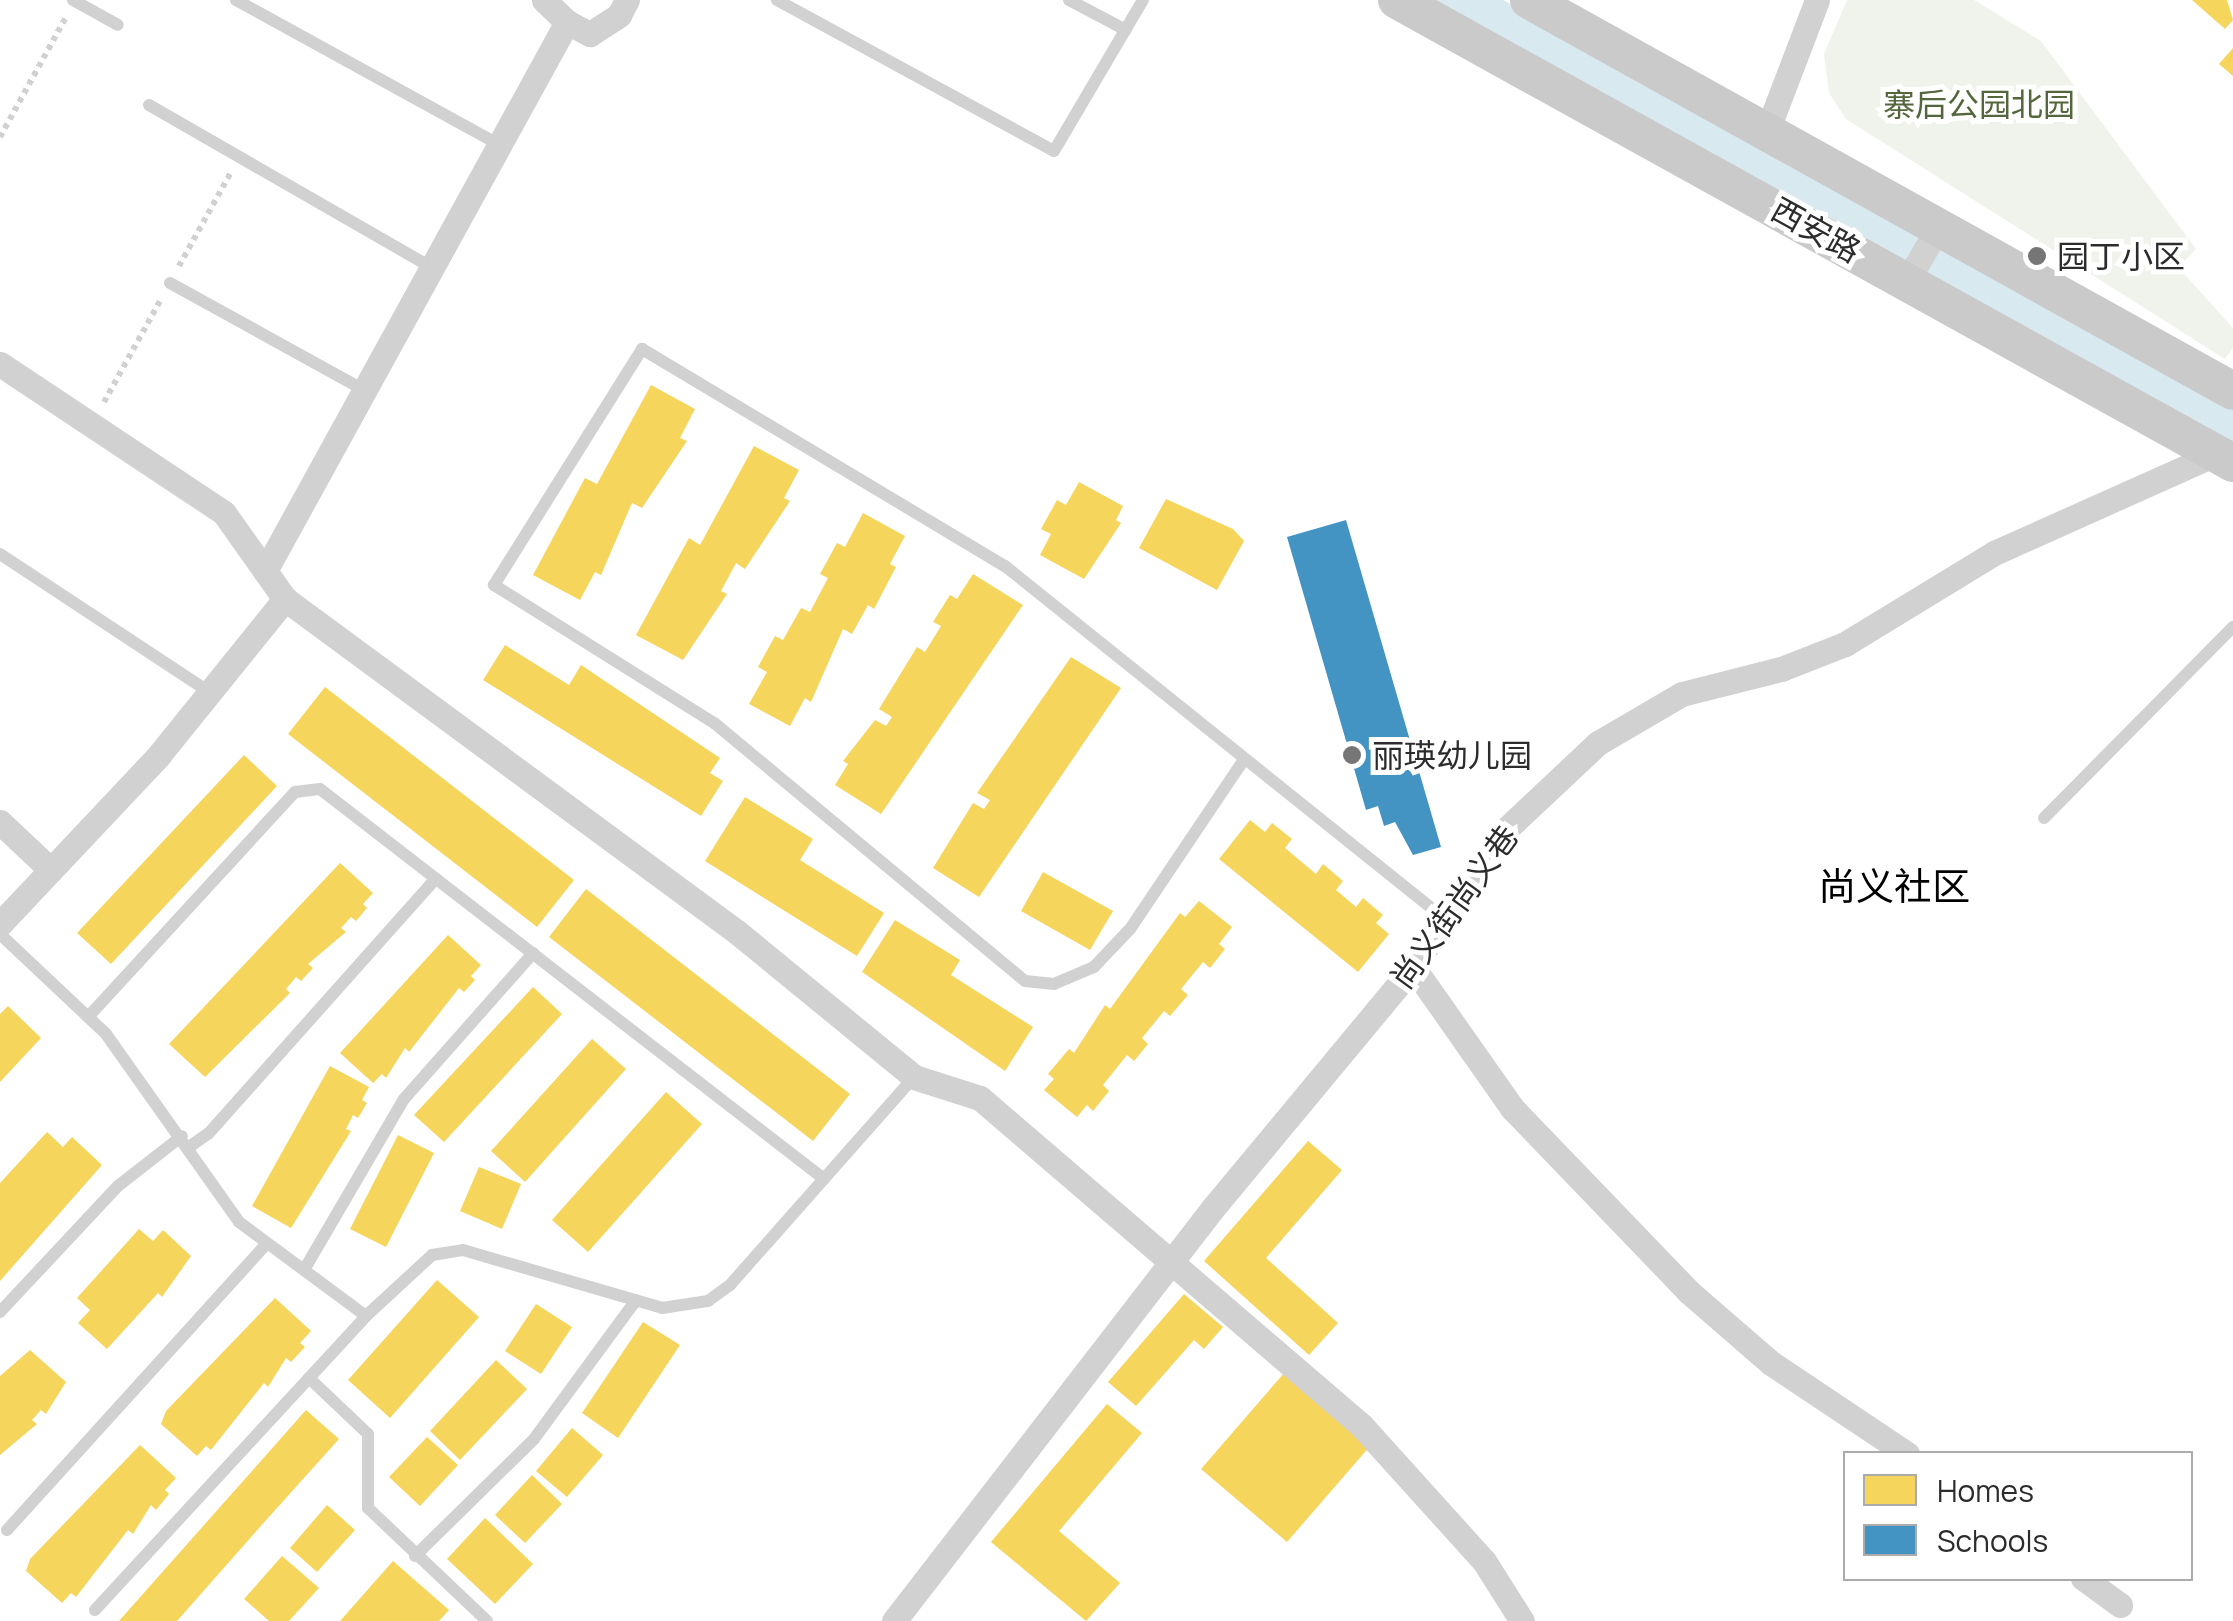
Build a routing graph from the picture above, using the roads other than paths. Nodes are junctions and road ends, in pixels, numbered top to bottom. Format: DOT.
graph roads {
  1 [pos="74,0"];
  2 [pos="236,0"];
  3 [pos="544,0"];
  4 [pos="627,0"];
  5 [pos="777,0"];
  6 [pos="1069,0"];
  7 [pos="1142,0"];
  8 [pos="1397,0"];
  9 [pos="1529,0"];
  10 [pos="1817,0"];
  11 [pos="1442,11"];
  12 [pos="568,22"];
  13 [pos="118,25"];
  14 [pos="1126,30"];
  15 [pos="149,105"];
  16 [pos="1768,132"];
  17 [pos="500,145"];
  18 [pos="1934,234"];
  19 [pos="432,268"];
  20 [pos="1910,275"];
  21 [pos="170,283"];
  22 [pos="0,364"];
  23 [pos="364,390"];
  24 [pos="2233,391"];
  25 [pos="2228,452"];
  26 [pos="0,554"];
  27 [pos="266,571"];
  28 [pos="286,598"];
  29 [pos="2233,626"];
  30 [pos="210,692"];
  31 [pos="1243,762"];
  32 [pos="2044,818"];
  33 [pos="0,822"];
  34 [pos="51,870"];
  35 [pos="436,878"];
  36 [pos="1445,919"];
  37 [pos="0,924"];
  38 [pos="0,934"];
  39 [pos="533,954"];
  40 [pos="1414,967"];
  41 [pos="88,1017"];
  42 [pos="914,1077"];
  43 [pos="185,1142"];
  44 [pos="824,1178"];
  45 [pos="265,1245"];
  46 [pos="1173,1260"];
  47 [pos="304,1270"];
  48 [pos="636,1300"];
  49 [pos="0,1312"];
  50 [pos="366,1316"];
  51 [pos="309,1378"];
  52 [pos="1903,1451"];
  53 [pos="7,1530"];
  54 [pos="415,1556"];
  55 [pos="2087,1581"];
  56 [pos="2120,1604"];
  57 [pos="96,1610"];
  58 [pos="488,1621"];
  59 [pos="894,1621"];
  60 [pos="1522,1621"];
  1 -- 13 [label="lane"];
  2 -- 17 [label="lane"];
  3 -- 12 [label="street"];
  4 -- 12 [label="street"];
  5 -- 14 [label="lane"];
  6 -- 14 [label="lane"];
  7 -- 14 [label="lane"];
  8 -- 11 [label="street, 西安路"];
  9 -- 16 [label="street, 西安路"];
  10 -- 16 [label="street"];
  11 -- 20 [label="street, 西安路"];
  12 -- 17 [label="street"];
  15 -- 19 [label="lane"];
  16 -- 18 [label="street, 西安路"];
  17 -- 19 [label="street"];
  18 -- 20 [label="street"];
  18 -- 24 [label="street, 西安路"];
  19 -- 23 [label="street"];
  20 -- 25 [label="street, 西安路"];
  21 -- 23 [label="lane"];
  22 -- 27 [label="street"];
  23 -- 27 [label="street"];
  25 -- 36 [label="street, 尚义街尚义巷"];
  26 -- 30 [label="lane"];
  27 -- 28 [label="street"];
  28 -- 30 [label="street"];
  28 -- 42 [label="street"];
  29 -- 32 [label="lane"];
  30 -- 34 [label="street"];
  31 -- 31 [label="lane"];
  31 -- 36 [label="lane"];
  33 -- 34 [label="street"];
  34 -- 37 [label="street"];
  35 -- 39 [label="lane"];
  35 -- 41 [label="lane"];
  35 -- 43 [label="lane"];
  36 -- 40 [label="street, 尚义街尚义巷"];
  38 -- 41 [label="lane"];
  39 -- 44 [label="lane"];
  39 -- 47 [label="lane"];
  40 -- 46 [label="street, 尚义街尚义巷"];
  40 -- 52 [label="street"];
  41 -- 43 [label="lane"];
  42 -- 44 [label="lane"];
  42 -- 46 [label="street"];
  43 -- 45 [label="lane"];
  43 -- 49 [label="lane"];
  44 -- 48 [label="lane"];
  45 -- 47 [label="lane"];
  45 -- 53 [label="lane"];
  46 -- 59 [label="street, 尚义街尚义巷"];
  46 -- 60 [label="street"];
  47 -- 50 [label="lane"];
  48 -- 50 [label="lane"];
  48 -- 54 [label="lane"];
  50 -- 51 [label="lane"];
  51 -- 54 [label="lane"];
  51 -- 57 [label="lane"];
  54 -- 58 [label="lane"];
  55 -- 56 [label="street"];
}
